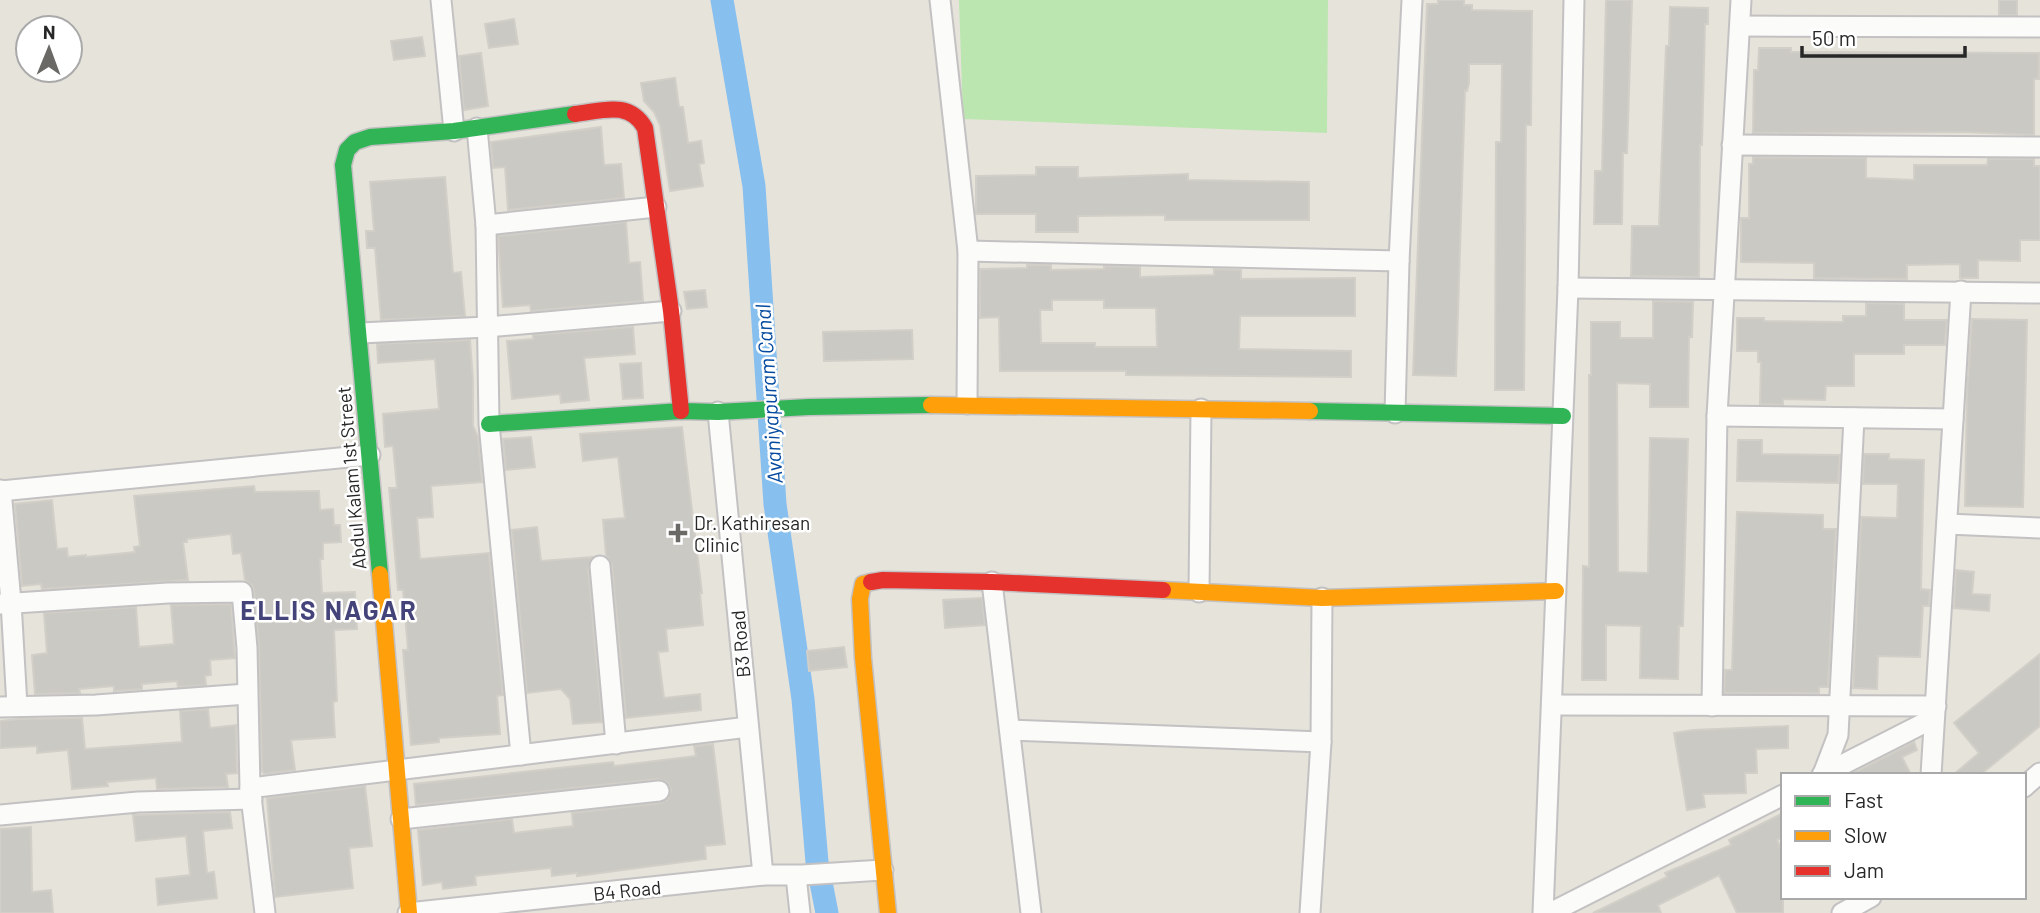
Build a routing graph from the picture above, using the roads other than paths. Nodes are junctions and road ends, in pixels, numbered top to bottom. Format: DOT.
graph roads {
  1 [pos="441,0"];
  2 [pos="940,0"];
  3 [pos="1412,0"];
  4 [pos="1574,0"];
  5 [pos="1741,0"];
  6 [pos="1740,26"];
  7 [pos="2040,27"];
  8 [pos="477,128"];
  9 [pos="454,131"];
  10 [pos="1732,145"];
  11 [pos="2040,147"];
  12 [pos="656,207"];
  13 [pos="486,225"];
  14 [pos="968,251"];
  15 [pos="1399,261"];
  16 [pos="1568,288"];
  17 [pos="1724,289"];
  18 [pos="1961,291"];
  19 [pos="2040,292"];
  20 [pos="671,311"];
  21 [pos="487,327"];
  22 [pos="360,333"];
  23 [pos="967,404"];
  24 [pos="1201,408"];
  25 [pos="681,411"];
  26 [pos="718,412"];
  27 [pos="1395,413"];
  28 [pos="1563,416"];
  29 [pos="1717,416"];
  30 [pos="1854,418"];
  31 [pos="1953,419"];
  32 [pos="489,424"];
  33 [pos="370,455"];
  34 [pos="0,491"];
  35 [pos="1947,524"];
  36 [pos="2040,528"];
  37 [pos="600,566"];
  38 [pos="992,582"];
  39 [pos="1556,591"];
  40 [pos="1199,592"];
  41 [pos="1322,598"];
  42 [pos="6,603"];
  43 [pos="218,694"];
  44 [pos="247,694"];
  45 [pos="1552,705"];
  46 [pos="8,706"];
  47 [pos="1712,706"];
  48 [pos="1840,706"];
  49 [pos="1935,712"];
  50 [pos="247,719"];
  51 [pos="748,727"];
  52 [pos="1011,730"];
  53 [pos="1321,742"];
  54 [pos="616,744"];
  55 [pos="521,755"];
  56 [pos="397,770"];
  57 [pos="1824,773"];
  58 [pos="1827,773"];
  59 [pos="1931,773"];
  60 [pos="2040,773"];
  61 [pos="2026,784"];
  62 [pos="659,791"];
  63 [pos="251,793"];
  64 [pos="1781,796"];
  65 [pos="0,815"];
  66 [pos="401,819"];
  67 [pos="883,870"];
  68 [pos="763,875"];
  69 [pos="799,875"];
  70 [pos="1867,899"];
  71 [pos="265,913"];
  72 [pos="416,913"];
  73 [pos="800,913"];
  74 [pos="888,913"];
  75 [pos="1031,913"];
  76 [pos="1310,913"];
  77 [pos="1543,913"];
  78 [pos="1550,913"];
  79 [pos="1842,913"];
  1 -- 9 [label="street"];
  2 -- 14 [label="street"];
  3 -- 15 [label="street"];
  4 -- 16 [label="street"];
  5 -- 6 [label="street"];
  6 -- 7 [label="street"];
  6 -- 10 [label="street"];
  8 -- 9 [label="street"];
  8 -- 12 [label="street"];
  8 -- 13 [label="street"];
  9 -- 22 [label="street, Abdul Kalam 1st Street"];
  10 -- 11 [label="street"];
  10 -- 17 [label="street"];
  12 -- 13 [label="street"];
  12 -- 20 [label="street"];
  13 -- 21 [label="street"];
  14 -- 15 [label="street"];
  14 -- 23 [label="street"];
  15 -- 27 [label="street"];
  16 -- 17 [label="street"];
  16 -- 28 [label="street"];
  17 -- 18 [label="street"];
  17 -- 29 [label="street"];
  18 -- 19 [label="street"];
  18 -- 31 [label="street"];
  20 -- 21 [label="street"];
  20 -- 25 [label="street"];
  21 -- 22 [label="street"];
  21 -- 32 [label="street"];
  22 -- 33 [label="street, Abdul Kalam 1st Street"];
  23 -- 24 [label="street"];
  23 -- 26 [label="street"];
  24 -- 27 [label="street"];
  24 -- 40 [label="street"];
  25 -- 26 [label="street"];
  25 -- 32 [label="street"];
  26 -- 51 [label="street, B3 Road"];
  27 -- 28 [label="street"];
  28 -- 39 [label="street"];
  29 -- 30 [label="street"];
  29 -- 47 [label="street"];
  30 -- 31 [label="street"];
  30 -- 48 [label="street"];
  31 -- 35 [label="street"];
  32 -- 55 [label="street"];
  33 -- 34 [label="street"];
  33 -- 56 [label="street, Abdul Kalam 1st Street"];
  34 -- 42 [label="street"];
  35 -- 36 [label="street"];
  35 -- 49 [label="street"];
  37 -- 54 [label="street"];
  38 -- 40 [label="street"];
  38 -- 52 [label="street"];
  38 -- 67 [label="street"];
  39 -- 41 [label="street"];
  39 -- 45 [label="street"];
  40 -- 41 [label="street"];
  41 -- 53 [label="street"];
  42 -- 44 [label="street"];
  42 -- 46 [label="street"];
  43 -- 44 [label="street"];
  43 -- 46 [label="street"];
  43 -- 50 [label="street"];
  44 -- 50 [label="street"];
  45 -- 47 [label="street"];
  45 -- 77 [label="street"];
  47 -- 48 [label="street"];
  48 -- 49 [label="street"];
  48 -- 57 [label="street"];
  49 -- 58 [label="street"];
  49 -- 59 [label="street"];
  50 -- 63 [label="street"];
  51 -- 54 [label="street"];
  51 -- 68 [label="street, B3 Road"];
  52 -- 53 [label="street"];
  52 -- 75 [label="street"];
  53 -- 76 [label="street"];
  54 -- 55 [label="street"];
  55 -- 56 [label="street"];
  56 -- 63 [label="street"];
  56 -- 66 [label="street, Abdul Kalam 1st Street"];
  60 -- 61 [label="street"];
  62 -- 66 [label="street"];
  63 -- 65 [label="street"];
  63 -- 71 [label="street"];
  64 -- 78 [label="street"];
  66 -- 72 [label="street, Abdul Kalam 1st Street"];
  67 -- 69 [label="street, B4 Road"];
  67 -- 74 [label="street"];
  68 -- 69 [label="street, B4 Road"];
  68 -- 72 [label="street, B4 Road"];
  69 -- 73 [label="street"];
  70 -- 79 [label="street"];
}
